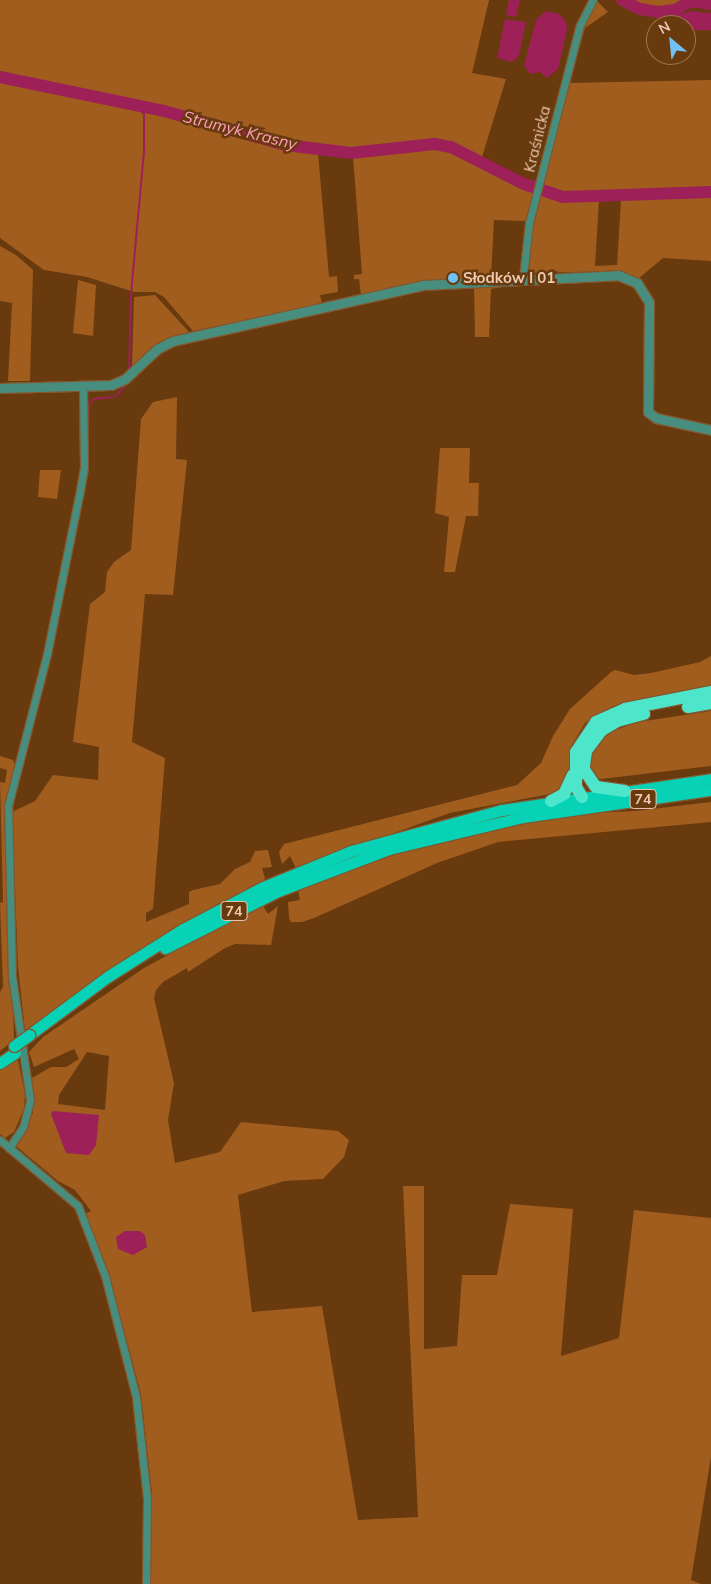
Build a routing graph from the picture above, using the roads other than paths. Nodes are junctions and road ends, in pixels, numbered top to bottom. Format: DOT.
graph roads {
  1 [pos="593,0"];
  2 [pos="523,278"];
  3 [pos="84,387"];
  4 [pos="0,388"];
  5 [pos="711,430"];
  6 [pos="711,692"];
  7 [pos="711,703"];
  8 [pos="578,769"];
  9 [pos="711,779"];
  10 [pos="711,790"];
  11 [pos="625,791"];
  12 [pos="551,801"];
  13 [pos="583,803"];
  14 [pos="29,1038"];
  15 [pos="14,1049"];
  16 [pos="0,1055"];
  17 [pos="0,1063"];
  18 [pos="0,1140"];
  19 [pos="9,1148"];
  20 [pos="146,1584"];
  1 -- 2 [label="street, Kraśnicka"];
  2 -- 3 [label="street"];
  2 -- 5 [label="street"];
  3 -- 4 [label="street"];
  3 -- 19 [label="street"];
  6 -- 8 [label="highway"];
  7 -- 8 [label="highway"];
  8 -- 11 [label="highway"];
  8 -- 12 [label="highway"];
  8 -- 13 [label="highway"];
  9 -- 11 [label="main road, 74"];
  10 -- 13 [label="main road, 74"];
  11 -- 13 [label="main road, 74"];
  12 -- 13 [label="main road, 74"];
  12 -- 14 [label="main road, 74"];
  13 -- 14 [label="main road, 74"];
  14 -- 15 [label="main road, 74"];
  15 -- 16 [label="main road, 74"];
  15 -- 17 [label="main road, 74"];
  18 -- 19 [label="street"];
  19 -- 20 [label="street"];
}
